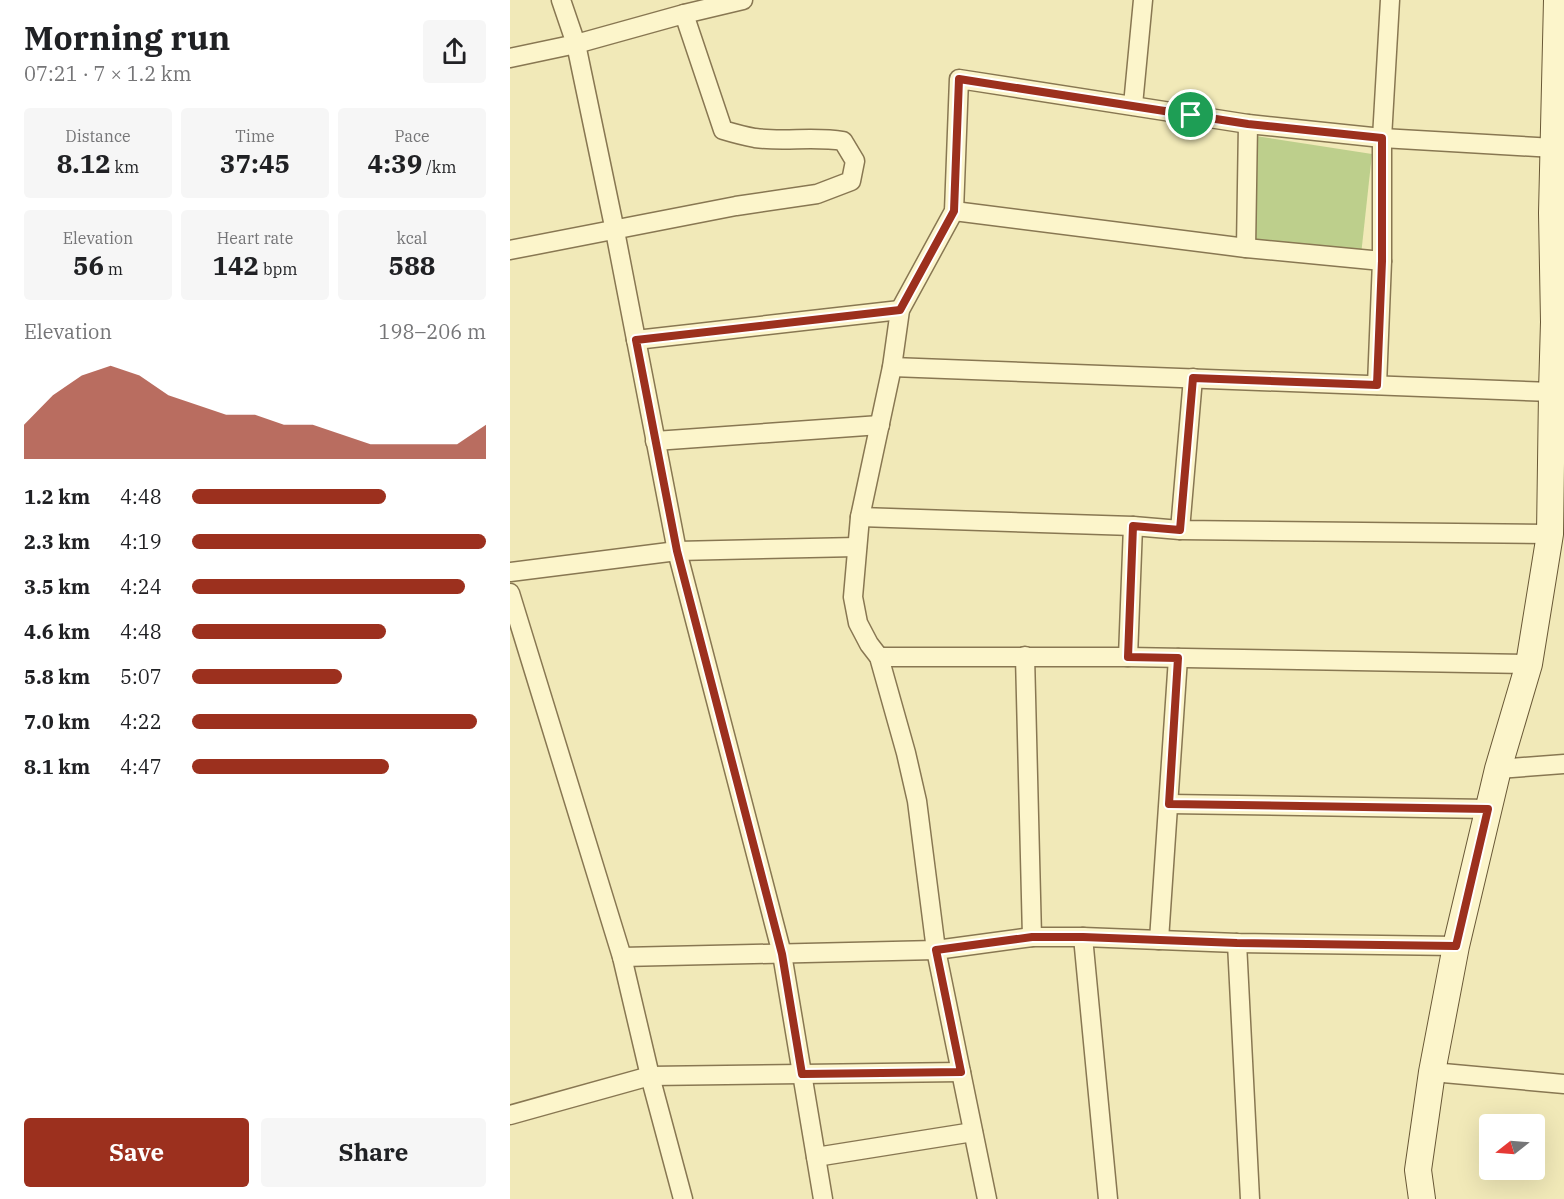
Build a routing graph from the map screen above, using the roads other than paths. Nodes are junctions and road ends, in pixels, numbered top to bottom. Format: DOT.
graph roads {
  1 [pos="561,0"];
  2 [pos="743,0"];
  3 [pos="1143,0"];
  4 [pos="1390,0"];
  5 [pos="1557,0"];
  6 [pos="684,14"];
  7 [pos="1560,40"];
  8 [pos="576,44"];
  9 [pos="510,58"];
  10 [pos="1133,105"];
  11 [pos="1248,124"];
  12 [pos="1382,138"];
  13 [pos="1554,148"];
  14 [pos="954,211"];
  15 [pos="1558,212"];
  16 [pos="615,231"];
  17 [pos="1246,248"];
  18 [pos="510,250"];
  19 [pos="1382,261"];
  20 [pos="900,310"];
  21 [pos="1559,322"];
  22 [pos="636,340"];
  23 [pos="892,367"];
  24 [pos="1193,378"];
  25 [pos="1377,385"];
  26 [pos="1552,392"];
  27 [pos="880,425"];
  28 [pos="655,441"];
  29 [pos="1557,490"];
  30 [pos="860,517"];
  31 [pos="1133,526"];
  32 [pos="1180,530"];
  33 [pos="1550,534"];
  34 [pos="857,547"];
  35 [pos="677,551"];
  36 [pos="510,572"];
  37 [pos="510,593"];
  38 [pos="1025,656"];
  39 [pos="879,657"];
  40 [pos="1128,657"];
  41 [pos="1178,658"];
  42 [pos="1529,664"];
  43 [pos="1564,764"];
  44 [pos="1498,769"];
  45 [pos="1169,804"];
  46 [pos="1488,809"];
  47 [pos="1032,937"];
  48 [pos="1083,937"];
  49 [pos="1159,940"];
  50 [pos="1237,943"];
  51 [pos="1456,946"];
  52 [pos="936,950"];
  53 [pos="782,954"];
  54 [pos="622,957"];
  55 [pos="961,1072"];
  56 [pos="1432,1072"];
  57 [pos="802,1074"];
  58 [pos="650,1076"];
  59 [pos="1564,1084"];
  60 [pos="510,1114"];
  61 [pos="973,1132"];
  62 [pos="816,1157"];
  63 [pos="683,1199"];
  64 [pos="823,1199"];
  65 [pos="987,1199"];
  66 [pos="1108,1199"];
  67 [pos="1250,1199"];
  68 [pos="1422,1199"];
  1 -- 8 [label="street"];
  2 -- 6 [label="street"];
  3 -- 10 [label="street"];
  4 -- 12 [label="street"];
  5 -- 7 [label="street"];
  6 -- 8 [label="street"];
  6 -- 16 [label="street"];
  7 -- 13 [label="street"];
  8 -- 9 [label="street"];
  8 -- 16 [label="street"];
  10 -- 11 [label="street"];
  10 -- 14 [label="street"];
  11 -- 12 [label="street"];
  11 -- 17 [label="street"];
  12 -- 13 [label="street"];
  12 -- 19 [label="street"];
  13 -- 15 [label="street"];
  14 -- 17 [label="street"];
  14 -- 20 [label="street"];
  15 -- 21 [label="street"];
  16 -- 18 [label="street"];
  16 -- 22 [label="street"];
  17 -- 19 [label="street"];
  19 -- 25 [label="street"];
  20 -- 22 [label="street"];
  20 -- 23 [label="street"];
  21 -- 26 [label="street"];
  22 -- 28 [label="street"];
  23 -- 24 [label="street"];
  23 -- 27 [label="street"];
  24 -- 25 [label="street"];
  24 -- 32 [label="street"];
  25 -- 26 [label="street"];
  26 -- 29 [label="street"];
  27 -- 28 [label="street"];
  27 -- 30 [label="street"];
  28 -- 35 [label="street"];
  29 -- 33 [label="street"];
  30 -- 31 [label="street"];
  30 -- 34 [label="street"];
  31 -- 32 [label="street"];
  31 -- 40 [label="street"];
  32 -- 33 [label="street"];
  33 -- 42 [label="street"];
  34 -- 35 [label="street"];
  34 -- 39 [label="street"];
  35 -- 36 [label="street"];
  35 -- 53 [label="street"];
  37 -- 54 [label="street"];
  38 -- 39 [label="street"];
  38 -- 40 [label="street"];
  38 -- 47 [label="street"];
  39 -- 52 [label="street"];
  40 -- 41 [label="street"];
  41 -- 42 [label="street"];
  41 -- 45 [label="street"];
  42 -- 44 [label="street"];
  43 -- 44 [label="street"];
  44 -- 46 [label="street"];
  45 -- 46 [label="street"];
  45 -- 49 [label="street"];
  46 -- 51 [label="street"];
  47 -- 48 [label="street"];
  47 -- 52 [label="street"];
  48 -- 49 [label="street"];
  48 -- 66 [label="street"];
  49 -- 50 [label="street"];
  50 -- 51 [label="street"];
  50 -- 67 [label="street"];
  51 -- 56 [label="street"];
  52 -- 53 [label="street"];
  52 -- 55 [label="street"];
  53 -- 54 [label="street"];
  53 -- 57 [label="street"];
  54 -- 58 [label="street"];
  55 -- 57 [label="street"];
  55 -- 61 [label="street"];
  56 -- 59 [label="street"];
  56 -- 68 [label="street"];
  57 -- 58 [label="street"];
  57 -- 62 [label="street"];
  58 -- 60 [label="street"];
  58 -- 63 [label="street"];
  61 -- 62 [label="street"];
  61 -- 65 [label="street"];
  62 -- 64 [label="street"];
}
